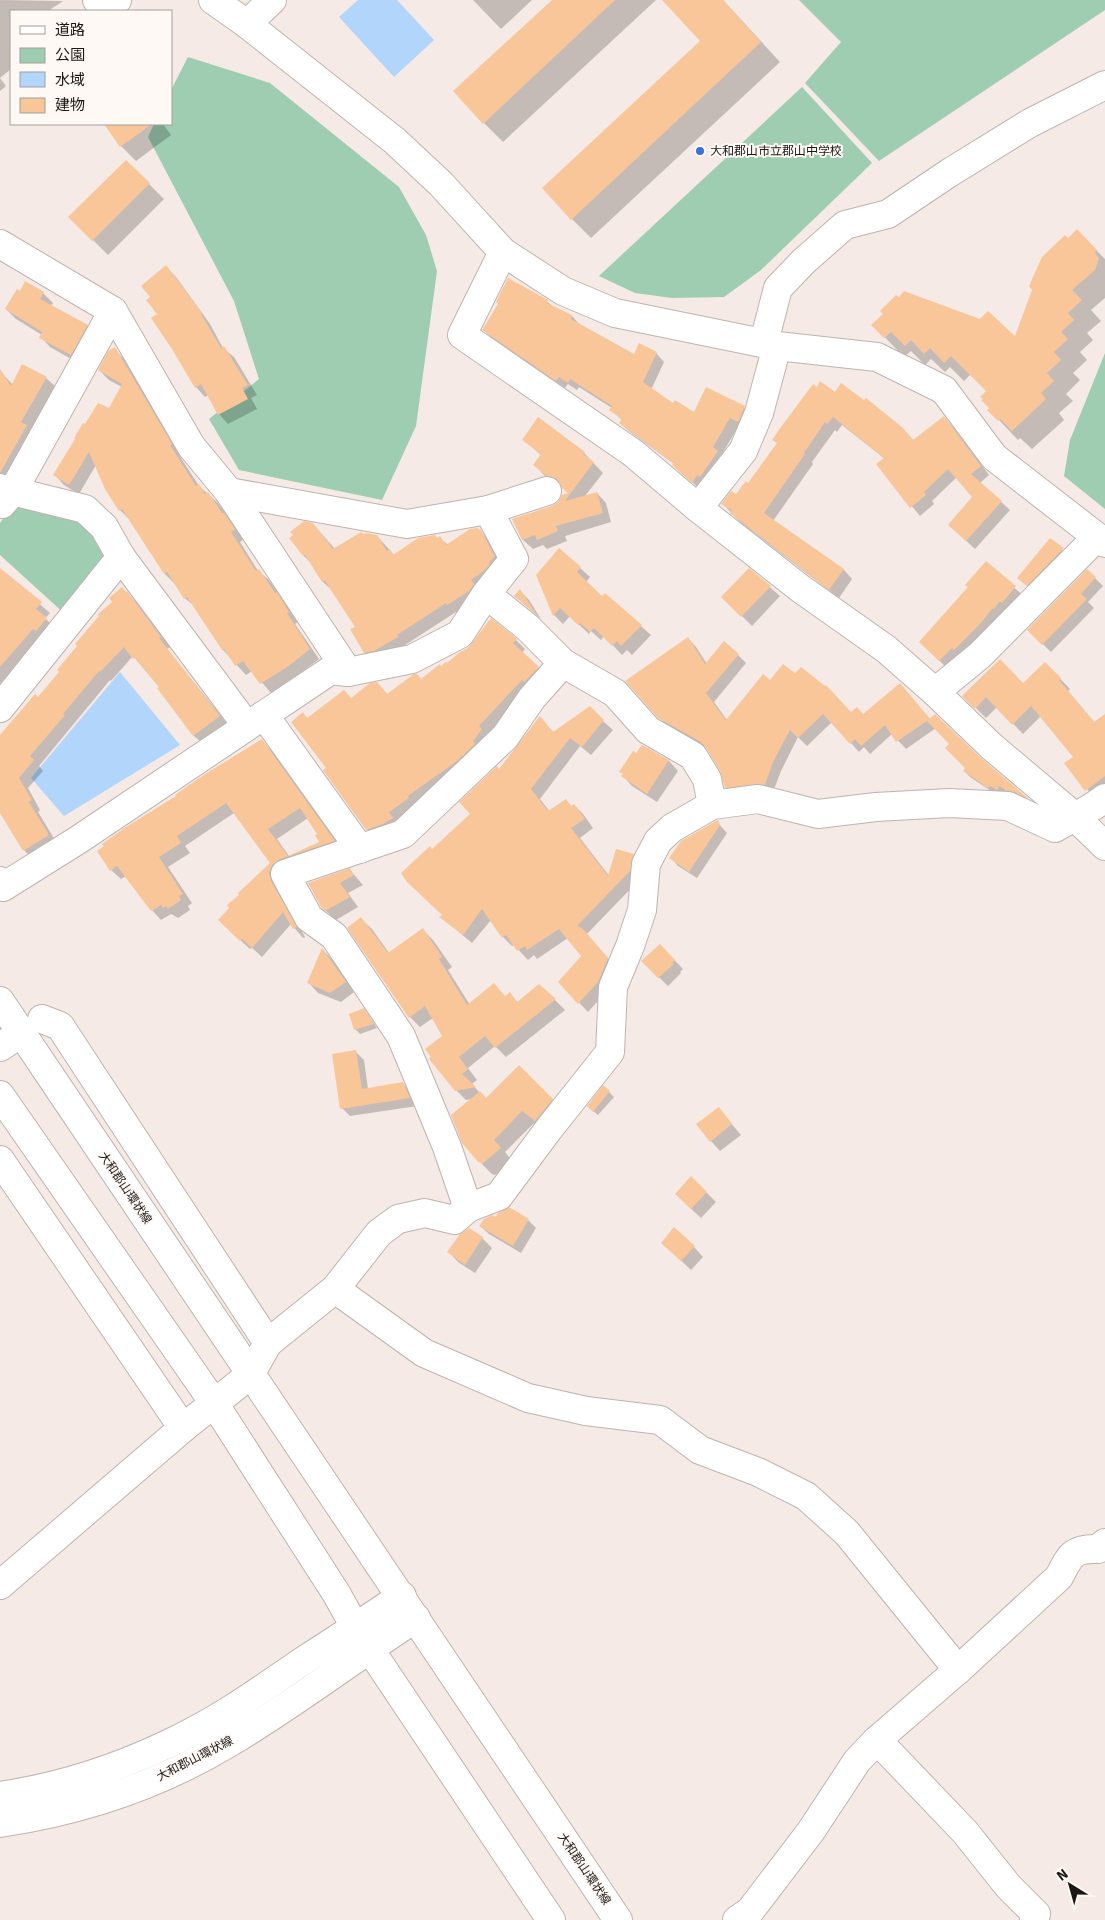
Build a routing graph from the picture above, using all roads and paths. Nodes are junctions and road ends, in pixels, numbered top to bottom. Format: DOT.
graph roads {
  1 [pos="97,0"];
  2 [pos="117,0"];
  3 [pos="213,0"];
  4 [pos="272,0"];
  5 [pos="246,24"];
  6 [pos="1105,85"];
  7 [pos="0,244"];
  8 [pos="503,252"];
  9 [pos="113,311"];
  10 [pos="770,344"];
  11 [pos="547,491"];
  12 [pos="229,492"];
  13 [pos="4,495"];
  14 [pos="698,508"];
  15 [pos="488,510"];
  16 [pos="1101,540"];
  17 [pos="120,558"];
  18 [pos="486,594"];
  19 [pos="563,663"];
  20 [pos="348,672"];
  21 [pos="935,692"];
  22 [pos="0,708"];
  23 [pos="255,721"];
  24 [pos="1105,798"];
  25 [pos="712,805"];
  26 [pos="1074,816"];
  27 [pos="1105,846"];
  28 [pos="360,849"];
  29 [pos="0,881"];
  30 [pos="0,1001"];
  31 [pos="42,1019"];
  32 [pos="0,1095"];
  33 [pos="0,1160"];
  34 [pos="468,1208"];
  35 [pos="335,1289"];
  36 [pos="268,1343"];
  37 [pos="250,1375"];
  38 [pos="214,1403"];
  39 [pos="184,1428"];
  40 [pos="1105,1543"];
  41 [pos="0,1585"];
  42 [pos="409,1607"];
  43 [pos="362,1638"];
  44 [pos="958,1670"];
  45 [pos="877,1740"];
  46 [pos="0,1796"];
  47 [pos="0,1823"];
  48 [pos="551,1920"];
  49 [pos="618,1920"];
  50 [pos="737,1920"];
  51 [pos="1034,1920"];
  1 -- 2 [label="street"];
  3 -- 5 [label="street"];
  4 -- 5 [label="street"];
  5 -- 8 [label="street"];
  6 -- 10 [label="street"];
  7 -- 9 [label="street"];
  8 -- 10 [label="street"];
  8 -- 14 [label="street"];
  9 -- 12 [label="street"];
  9 -- 13 [label="street"];
  10 -- 14 [label="street"];
  10 -- 16 [label="street"];
  11 -- 15 [label="street"];
  12 -- 15 [label="street"];
  12 -- 20 [label="street"];
  13 -- 17 [label="street"];
  14 -- 21 [label="street"];
  15 -- 18 [label="street"];
  16 -- 21 [label="street"];
  17 -- 22 [label="street"];
  17 -- 23 [label="street"];
  18 -- 19 [label="street"];
  18 -- 20 [label="street"];
  19 -- 25 [label="street"];
  19 -- 28 [label="street"];
  20 -- 23 [label="street"];
  21 -- 26 [label="street"];
  23 -- 28 [label="street"];
  23 -- 29 [label="street"];
  24 -- 26 [label="street"];
  25 -- 26 [label="street"];
  25 -- 34 [label="street"];
  26 -- 27 [label="street"];
  28 -- 34 [label="street"];
  30 -- 37 [label="street, 大和郡山環状線"];
  31 -- 36 [label="street"];
  32 -- 38 [label="street"];
  33 -- 39 [label="street"];
  34 -- 35 [label="street"];
  35 -- 36 [label="street"];
  35 -- 44 [label="street"];
  36 -- 37 [label="street"];
  37 -- 38 [label="street"];
  37 -- 42 [label="street, 大和郡山環状線"];
  38 -- 39 [label="street"];
  38 -- 43 [label="street"];
  39 -- 41 [label="street"];
  40 -- 44 [label="street"];
  42 -- 43 [label="street, 大和郡山環状線"];
  42 -- 49 [label="street, 大和郡山環状線"];
  43 -- 46 [label="street, 大和郡山環状線"];
  43 -- 47 [label="street, 大和郡山環状線"];
  43 -- 48 [label="street"];
  44 -- 45 [label="street"];
  45 -- 50 [label="street"];
  45 -- 51 [label="street"];
}
